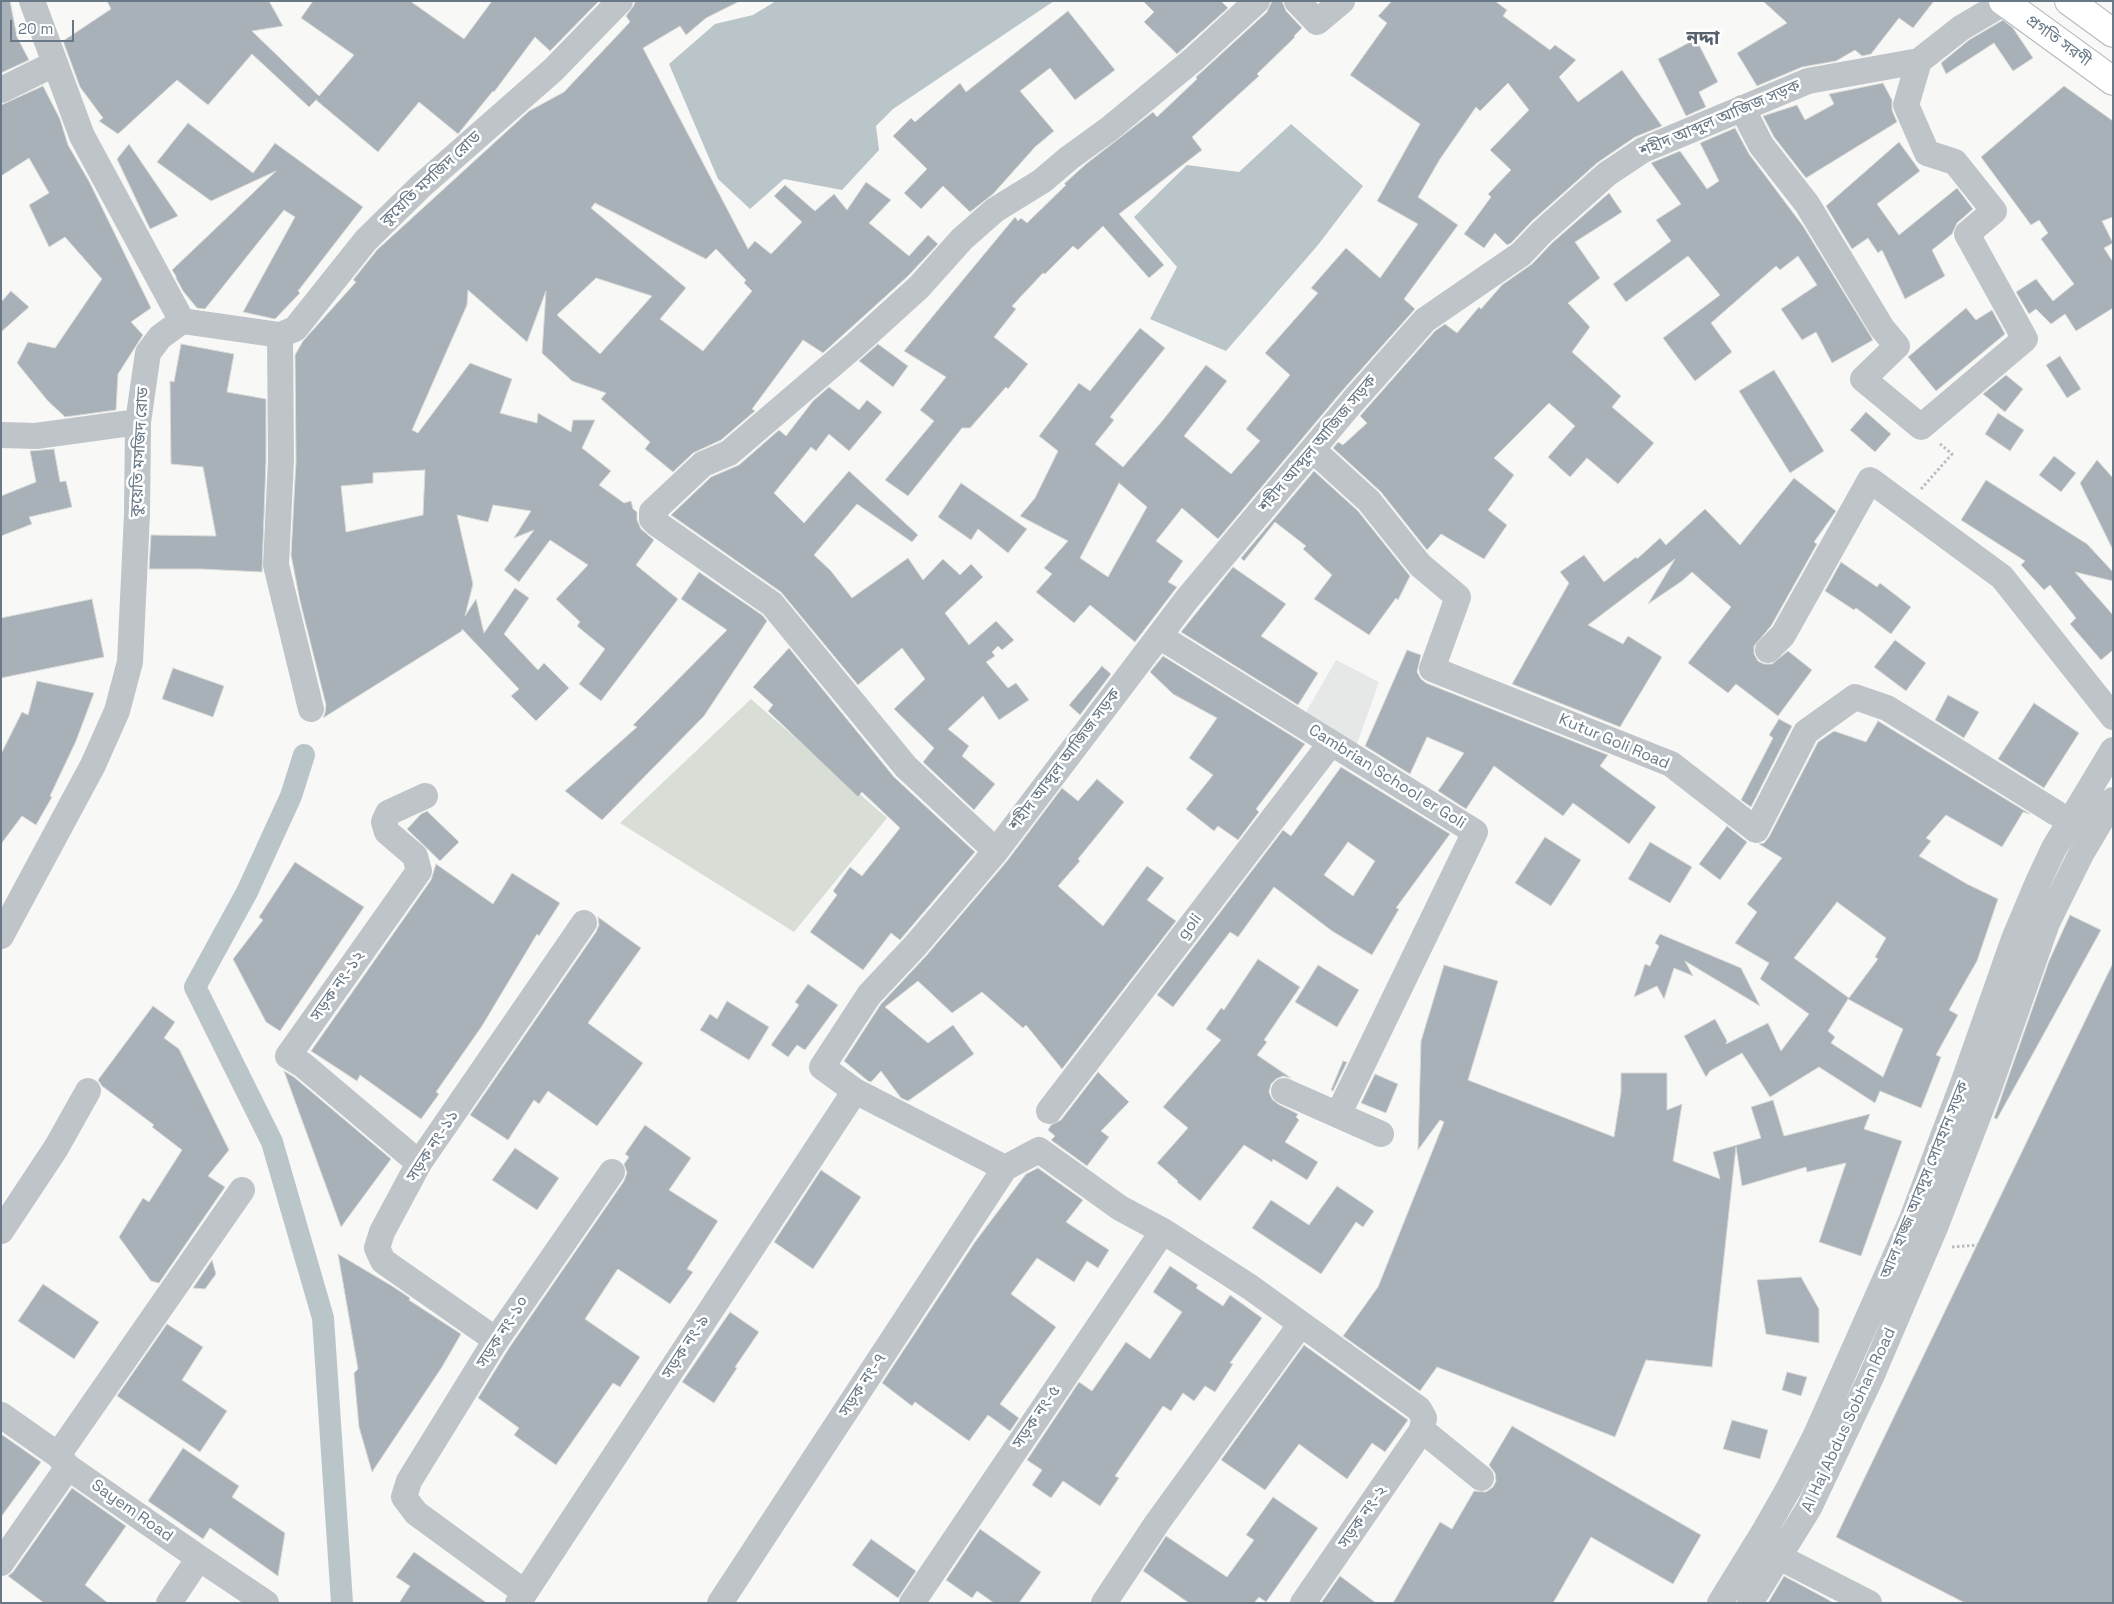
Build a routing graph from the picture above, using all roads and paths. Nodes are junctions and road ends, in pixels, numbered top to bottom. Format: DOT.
graph roads {
  1 [pos="32,1"];
  2 [pos="620,1"];
  3 [pos="1258,1"];
  4 [pos="1297,1"];
  5 [pos="1342,1"];
  6 [pos="2069,1"];
  7 [pos="2004,2"];
  8 [pos="2113,33"];
  9 [pos="1920,61"];
  10 [pos="54,64"];
  11 [pos="2113,81"];
  12 [pos="1,90"];
  13 [pos="1742,108"];
  14 [pos="182,321"];
  15 [pos="280,335"];
  16 [pos="138,422"];
  17 [pos="1921,427"];
  18 [pos="1,435"];
  19 [pos="1313,450"];
  20 [pos="1905,506"];
  21 [pos="1159,636"];
  22 [pos="1768,650"];
  23 [pos="311,709"];
  24 [pos="2113,717"];
  25 [pos="1330,743"];
  26 [pos="2113,750"];
  27 [pos="426,796"];
  28 [pos="2113,800"];
  29 [pos="2056,813"];
  30 [pos="996,851"];
  31 [pos="584,923"];
  32 [pos="1,936"];
  33 [pos="1284,1090"];
  34 [pos="88,1091"];
  35 [pos="855,1091"];
  36 [pos="1048,1111"];
  37 [pos="419,1163"];
  38 [pos="1005,1168"];
  39 [pos="612,1172"];
  40 [pos="242,1190"];
  41 [pos="3,1222"];
  42 [pos="1163,1231"];
  43 [pos="1943,1239"];
  44 [pos="1978,1245"];
  45 [pos="1301,1324"];
  46 [pos="496,1340"];
  47 [pos="1,1416"];
  48 [pos="1422,1430"];
  49 [pos="63,1461"];
  50 [pos="1481,1478"];
  51 [pos="1780,1557"];
  52 [pos="199,1558"];
  53 [pos="1,1564"];
  54 [pos="521,1598"];
  55 [pos="169,1603"];
  56 [pos="266,1603"];
  57 [pos="720,1603"];
  58 [pos="912,1603"];
  59 [pos="1104,1603"];
  60 [pos="1304,1603"];
  61 [pos="1720,1603"];
  62 [pos="1750,1603"];
  63 [pos="1869,1603"];
  1 -- 10 [label="street"];
  2 -- 15 [label="street, কুয়েতি মসজিদ রোড"];
  3 -- 30 [label="street"];
  4 -- 5 [label="street"];
  6 -- 8 [label="main road"];
  7 -- 9 [label="street, শহীদ আব্দুল আজিজ সড়ক"];
  7 -- 11 [label="main road, প্রগতি সরণী"];
  9 -- 13 [label="street, শহীদ আব্দুল আজিজ সড়ক"];
  9 -- 17 [label="street"];
  10 -- 12 [label="street"];
  10 -- 14 [label="street"];
  13 -- 17 [label="street"];
  13 -- 19 [label="street, শহীদ আব্দুল আজিজ সড়ক"];
  14 -- 15 [label="street"];
  14 -- 16 [label="street, কুয়েতি মসজিদ রোড"];
  15 -- 23 [label="street"];
  16 -- 18 [label="street"];
  16 -- 32 [label="street, কুয়েতি মসজিদ রোড"];
  17 -- 20 [label="path"];
  19 -- 21 [label="street, শহীদ আব্দুল আজিজ সড়ক"];
  19 -- 29 [label="street, Kutur Goli Road"];
  20 -- 22 [label="street"];
  20 -- 24 [label="street"];
  21 -- 25 [label="street, Cambrian School er Goli"];
  21 -- 30 [label="street, শহীদ আব্দুল আজিজ সড়ক"];
  25 -- 33 [label="street, Cambrian School er Goli"];
  25 -- 36 [label="street, goli"];
  26 -- 61 [label="street, আল হাজ্জ আবদুস সোবহান সড়ক"];
  27 -- 37 [label="street, সড়ক নং-১২"];
  28 -- 43 [label="street, আল হাজ্জ আবদুস সোবহান সড়ক"];
  30 -- 35 [label="street, শহীদ আব্দুল আজিজ সড়ক"];
  31 -- 37 [label="street, সড়ক নং-১১"];
  34 -- 41 [label="street"];
  35 -- 38 [label="street"];
  35 -- 54 [label="street, সড়ক নং-৯"];
  37 -- 46 [label="street, সড়ক নং-১১"];
  38 -- 42 [label="street"];
  38 -- 57 [label="street, সড়ক নং-৭"];
  39 -- 46 [label="street, সড়ক নং-১০"];
  40 -- 49 [label="street"];
  42 -- 45 [label="street"];
  42 -- 58 [label="street, সড়ক নং-৫"];
  43 -- 44 [label="path"];
  43 -- 51 [label="street, Al Haj Abdus Sobhan Road"];
  45 -- 48 [label="street"];
  45 -- 59 [label="street"];
  46 -- 54 [label="street, সড়ক নং-১০"];
  47 -- 49 [label="street, Sayem Road"];
  48 -- 50 [label="street"];
  48 -- 60 [label="street, সড়ক নং-২"];
  49 -- 52 [label="street, Sayem Road"];
  49 -- 53 [label="street"];
  51 -- 62 [label="street, Al Haj Abdus Sobhan Road"];
  51 -- 63 [label="street"];
  52 -- 55 [label="street"];
  52 -- 56 [label="street, Sayem Road"];
}
